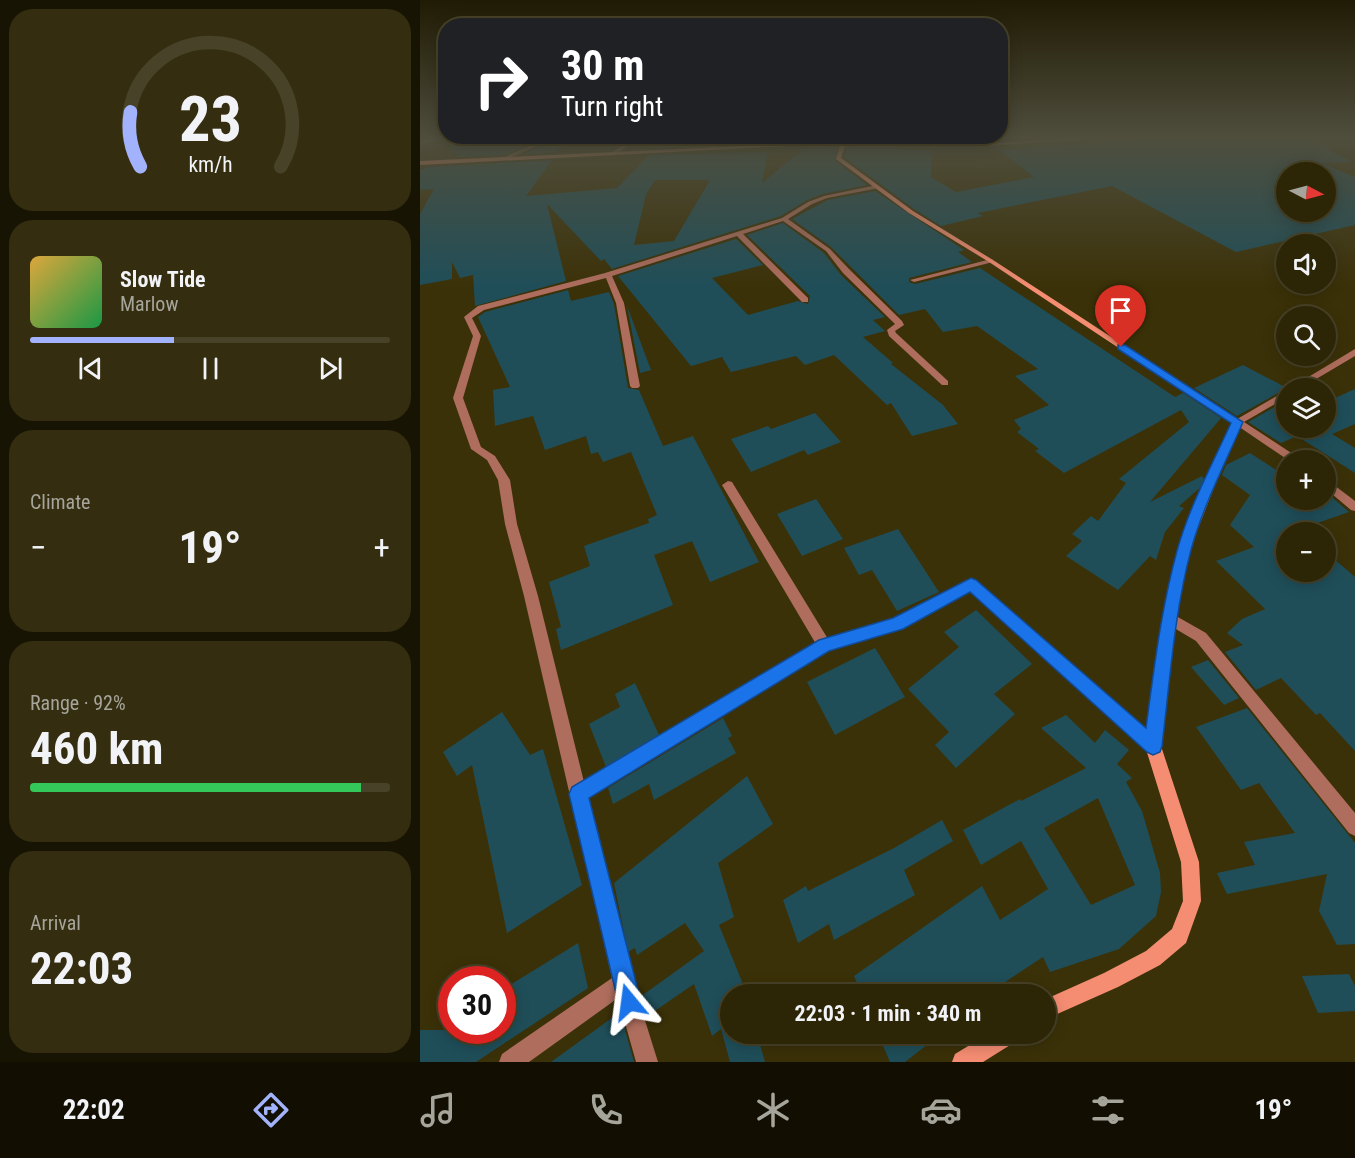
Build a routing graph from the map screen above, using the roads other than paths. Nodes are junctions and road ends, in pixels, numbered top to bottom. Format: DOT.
graph roads {
  1 [pos="869,189"];
  2 [pos="879,189"];
  3 [pos="784,219"];
  4 [pos="739,234"];
  5 [pos="991,261"];
  6 [pos="608,275"];
  7 [pos="914,280"];
  8 [pos="805,300"];
  9 [pos="1355,352"];
  10 [pos="1312,378"];
  11 [pos="945,383"];
  12 [pos="635,386"];
  13 [pos="1276,399"];
  14 [pos="1237,422"];
  15 [pos="1280,450"];
  16 [pos="728,485"];
  17 [pos="1336,491"];
  18 [pos="1355,507"];
  19 [pos="1169,618"];
  20 [pos="825,645"];
  21 [pos="1153,746"];
  22 [pos="579,794"];
  23 [pos="1355,827"];
  24 [pos="623,982"];
  25 [pos="1056,1005"];
  26 [pos="991,1044"];
  27 [pos="510,1062"];
  28 [pos="647,1062"];
  29 [pos="963,1062"];
  1 -- 3 [label="street"];
  2 -- 5 [label="street"];
  3 -- 4 [label="street"];
  3 -- 11 [label="street"];
  4 -- 6 [label="street"];
  4 -- 8 [label="street"];
  5 -- 7 [label="street"];
  5 -- 14 [label="street"];
  6 -- 12 [label="street"];
  6 -- 22 [label="street"];
  9 -- 10 [label="street"];
  13 -- 14 [label="street"];
  14 -- 15 [label="street"];
  14 -- 19 [label="street"];
  16 -- 20 [label="street"];
  17 -- 18 [label="street"];
  19 -- 21 [label="street"];
  19 -- 23 [label="street"];
  20 -- 21 [label="street"];
  20 -- 22 [label="street"];
  21 -- 25 [label="street"];
  22 -- 24 [label="street"];
  24 -- 27 [label="street"];
  24 -- 28 [label="street"];
  26 -- 29 [label="street"];
}
